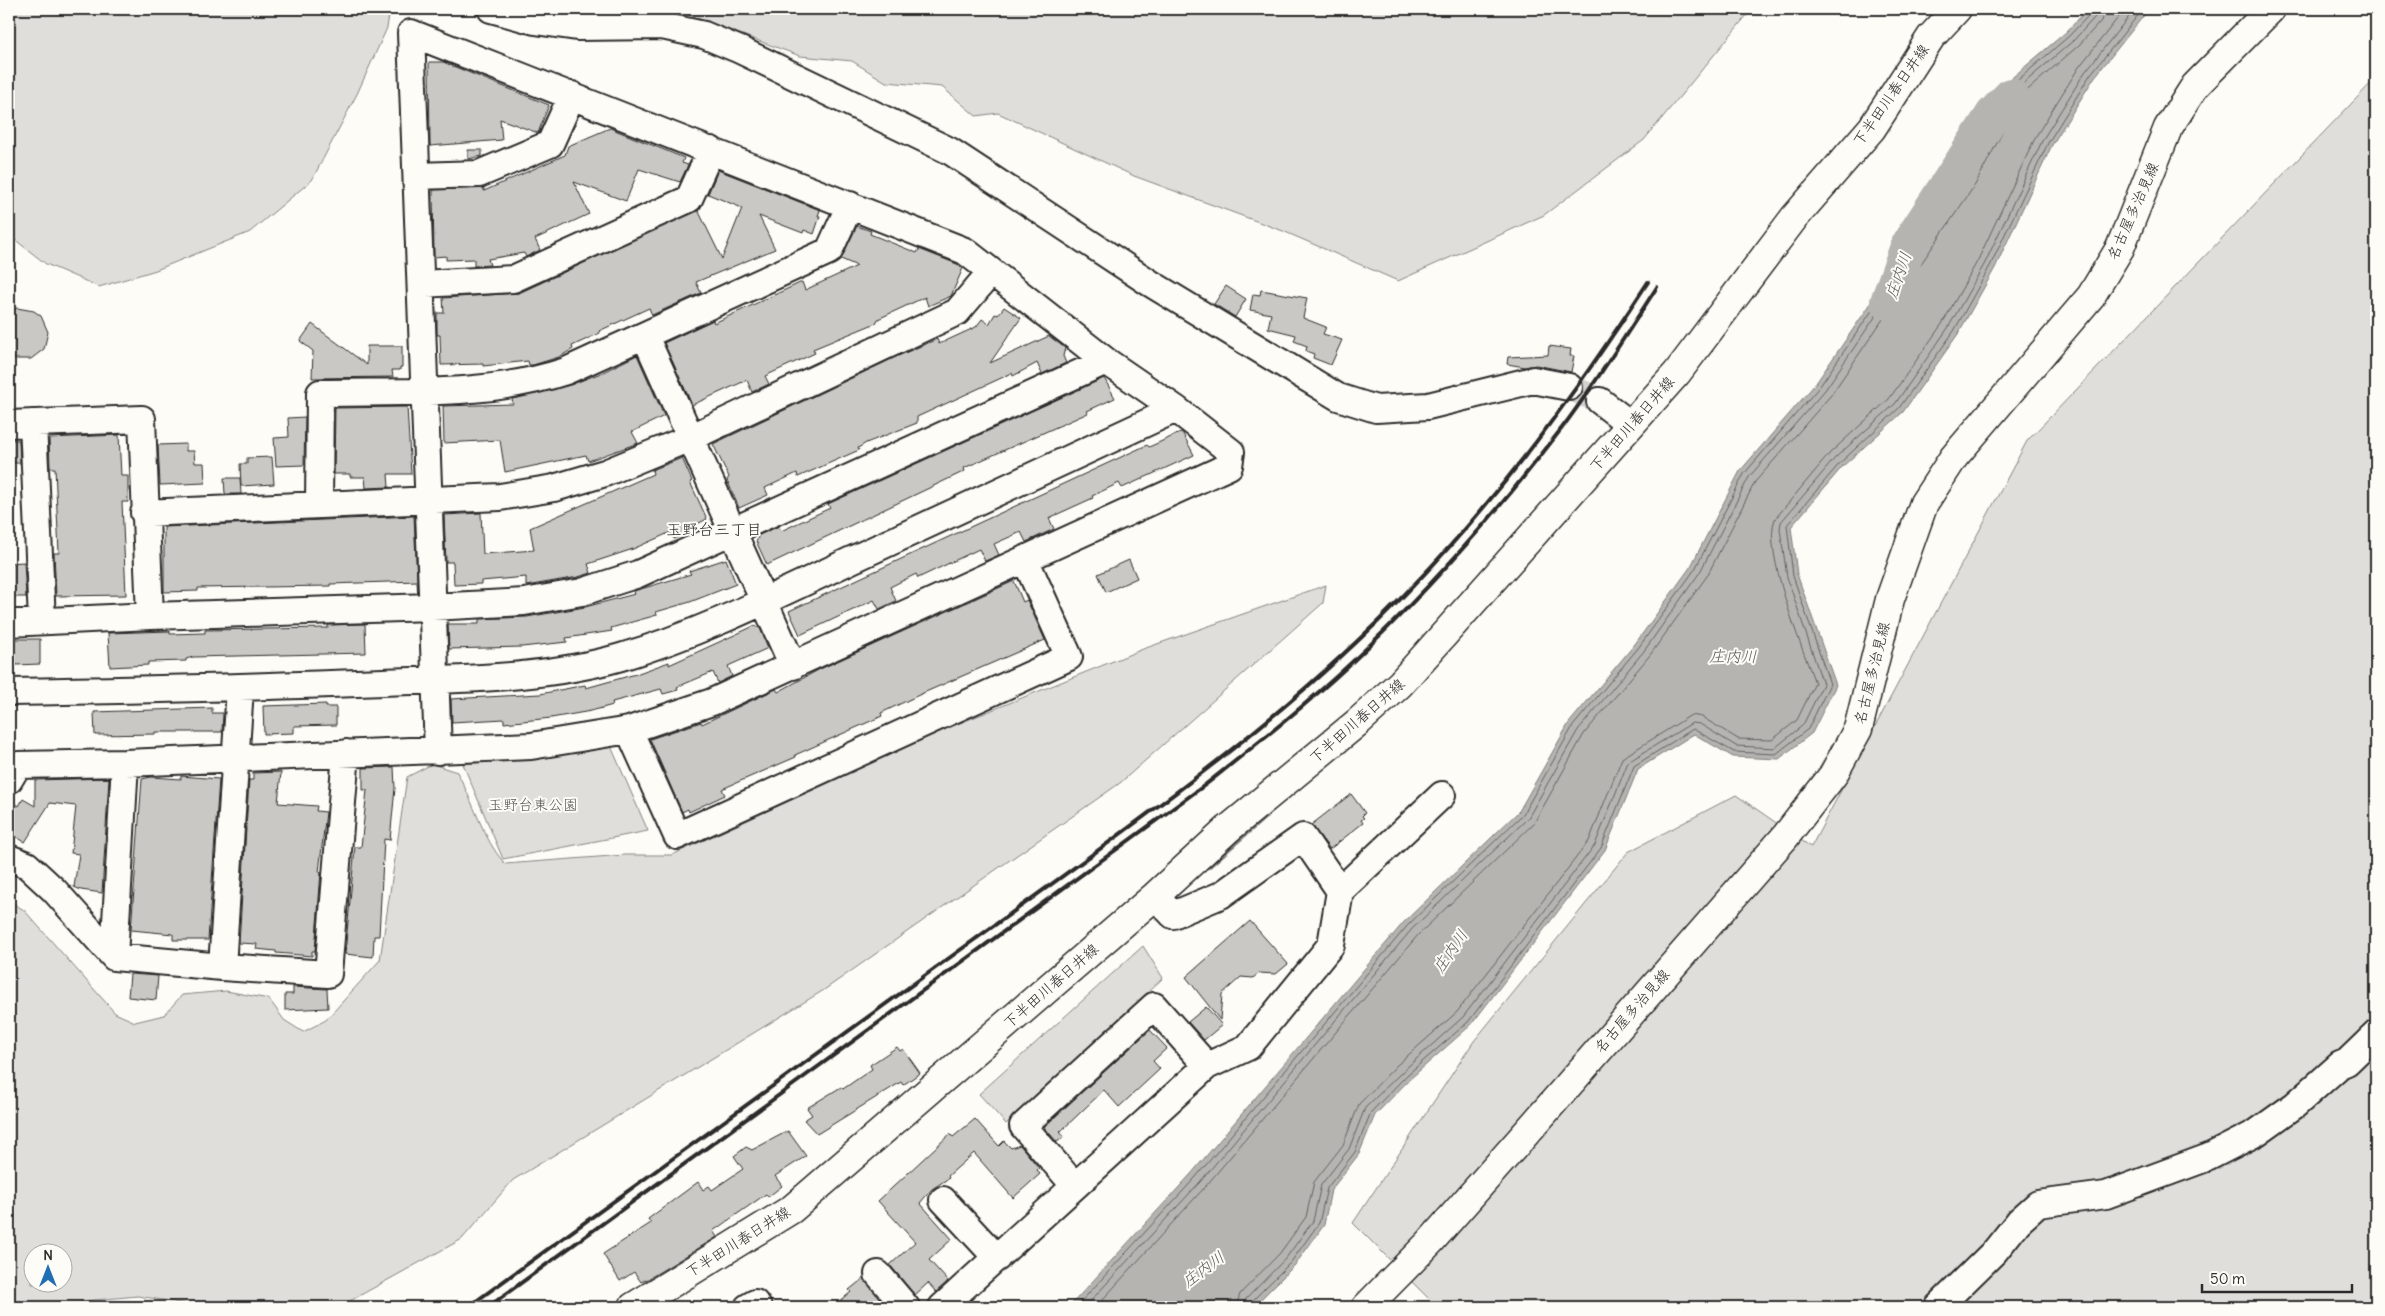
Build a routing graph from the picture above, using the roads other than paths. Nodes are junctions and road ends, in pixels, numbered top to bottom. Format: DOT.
graph roads {
  1 [pos="491,9"];
  2 [pos="1957,9"];
  3 [pos="2271,9"];
  4 [pos="572,96"];
  5 [pos="711,150"];
  6 [pos="416,176"];
  7 [pos="850,204"];
  8 [pos="991,272"];
  9 [pos="421,284"];
  10 [pos="644,336"];
  11 [pos="1106,361"];
  12 [pos="1569,387"];
  13 [pos="424,391"];
  14 [pos="1600,401"];
  15 [pos="1176,409"];
  16 [pos="21,424"];
  17 [pos="1631,425"];
  18 [pos="690,438"];
  19 [pos="428,499"];
  20 [pos="319,504"];
  21 [pos="144,513"];
  22 [pos="732,533"];
  23 [pos="1025,559"];
  24 [pos="763,601"];
  25 [pos="432,608"];
  26 [pos="150,616"];
  27 [pos="42,621"];
  28 [pos="9,623"];
  29 [pos="793,666"];
  30 [pos="435,680"];
  31 [pos="240,688"];
  32 [pos="9,692"];
  33 [pos="629,730"];
  34 [pos="438,751"];
  35 [pos="346,753"];
  36 [pos="237,758"];
  37 [pos="125,763"];
  38 [pos="9,780"];
  39 [pos="1442,795"];
  40 [pos="9,858"];
  41 [pos="1340,891"];
  42 [pos="1155,896"];
  43 [pos="114,957"];
  44 [pos="222,967"];
  45 [pos="2376,1034"];
  46 [pos="1207,1066"];
  47 [pos="1074,1186"];
  48 [pos="943,1200"];
  49 [pos="996,1258"];
  50 [pos="878,1274"];
  51 [pos="633,1307"];
  52 [pos="748,1307"];
  53 [pos="758,1307"];
  54 [pos="906,1307"];
  55 [pos="942,1307"];
  56 [pos="1366,1307"];
  57 [pos="1938,1307"];
  1 -- 12 [label="street"];
  2 -- 17 [label="main road, 下半田川春日井線"];
  3 -- 56 [label="main road, 名古屋多治見線"];
  4 -- 5 [label="street"];
  4 -- 6 [label="street"];
  4 -- 6 [label="street"];
  5 -- 7 [label="street"];
  5 -- 9 [label="street"];
  6 -- 9 [label="street"];
  7 -- 8 [label="street"];
  7 -- 10 [label="street"];
  8 -- 11 [label="street"];
  8 -- 18 [label="street"];
  9 -- 13 [label="street"];
  10 -- 13 [label="street"];
  10 -- 18 [label="street"];
  11 -- 15 [label="street"];
  11 -- 22 [label="street"];
  13 -- 19 [label="street"];
  13 -- 20 [label="street"];
  14 -- 17 [label="street"];
  15 -- 23 [label="street"];
  15 -- 24 [label="street"];
  16 -- 21 [label="street"];
  16 -- 27 [label="street"];
  17 -- 42 [label="main road, 下半田川春日井線"];
  18 -- 19 [label="street"];
  18 -- 22 [label="street"];
  19 -- 20 [label="street"];
  19 -- 25 [label="street"];
  20 -- 21 [label="street"];
  21 -- 26 [label="street"];
  22 -- 24 [label="street"];
  22 -- 25 [label="street"];
  23 -- 29 [label="street"];
  23 -- 33 [label="street"];
  24 -- 29 [label="street"];
  24 -- 30 [label="street"];
  25 -- 26 [label="street"];
  25 -- 30 [label="street"];
  26 -- 27 [label="street"];
  27 -- 28 [label="street"];
  29 -- 33 [label="street"];
  30 -- 31 [label="street"];
  30 -- 34 [label="street"];
  31 -- 32 [label="street"];
  31 -- 36 [label="street"];
  33 -- 34 [label="street"];
  34 -- 35 [label="street"];
  35 -- 36 [label="street"];
  35 -- 44 [label="street"];
  36 -- 37 [label="street"];
  36 -- 44 [label="street"];
  37 -- 38 [label="street"];
  37 -- 43 [label="street"];
  39 -- 41 [label="street"];
  40 -- 43 [label="street"];
  41 -- 42 [label="street"];
  41 -- 46 [label="street"];
  42 -- 51 [label="main road, 下半田川春日井線"];
  43 -- 44 [label="street"];
  45 -- 57 [label="street"];
  46 -- 47 [label="street"];
  46 -- 47 [label="street"];
  47 -- 49 [label="street"];
  48 -- 49 [label="street"];
  49 -- 55 [label="street"];
  50 -- 54 [label="street"];
  52 -- 53 [label="street"];
}
